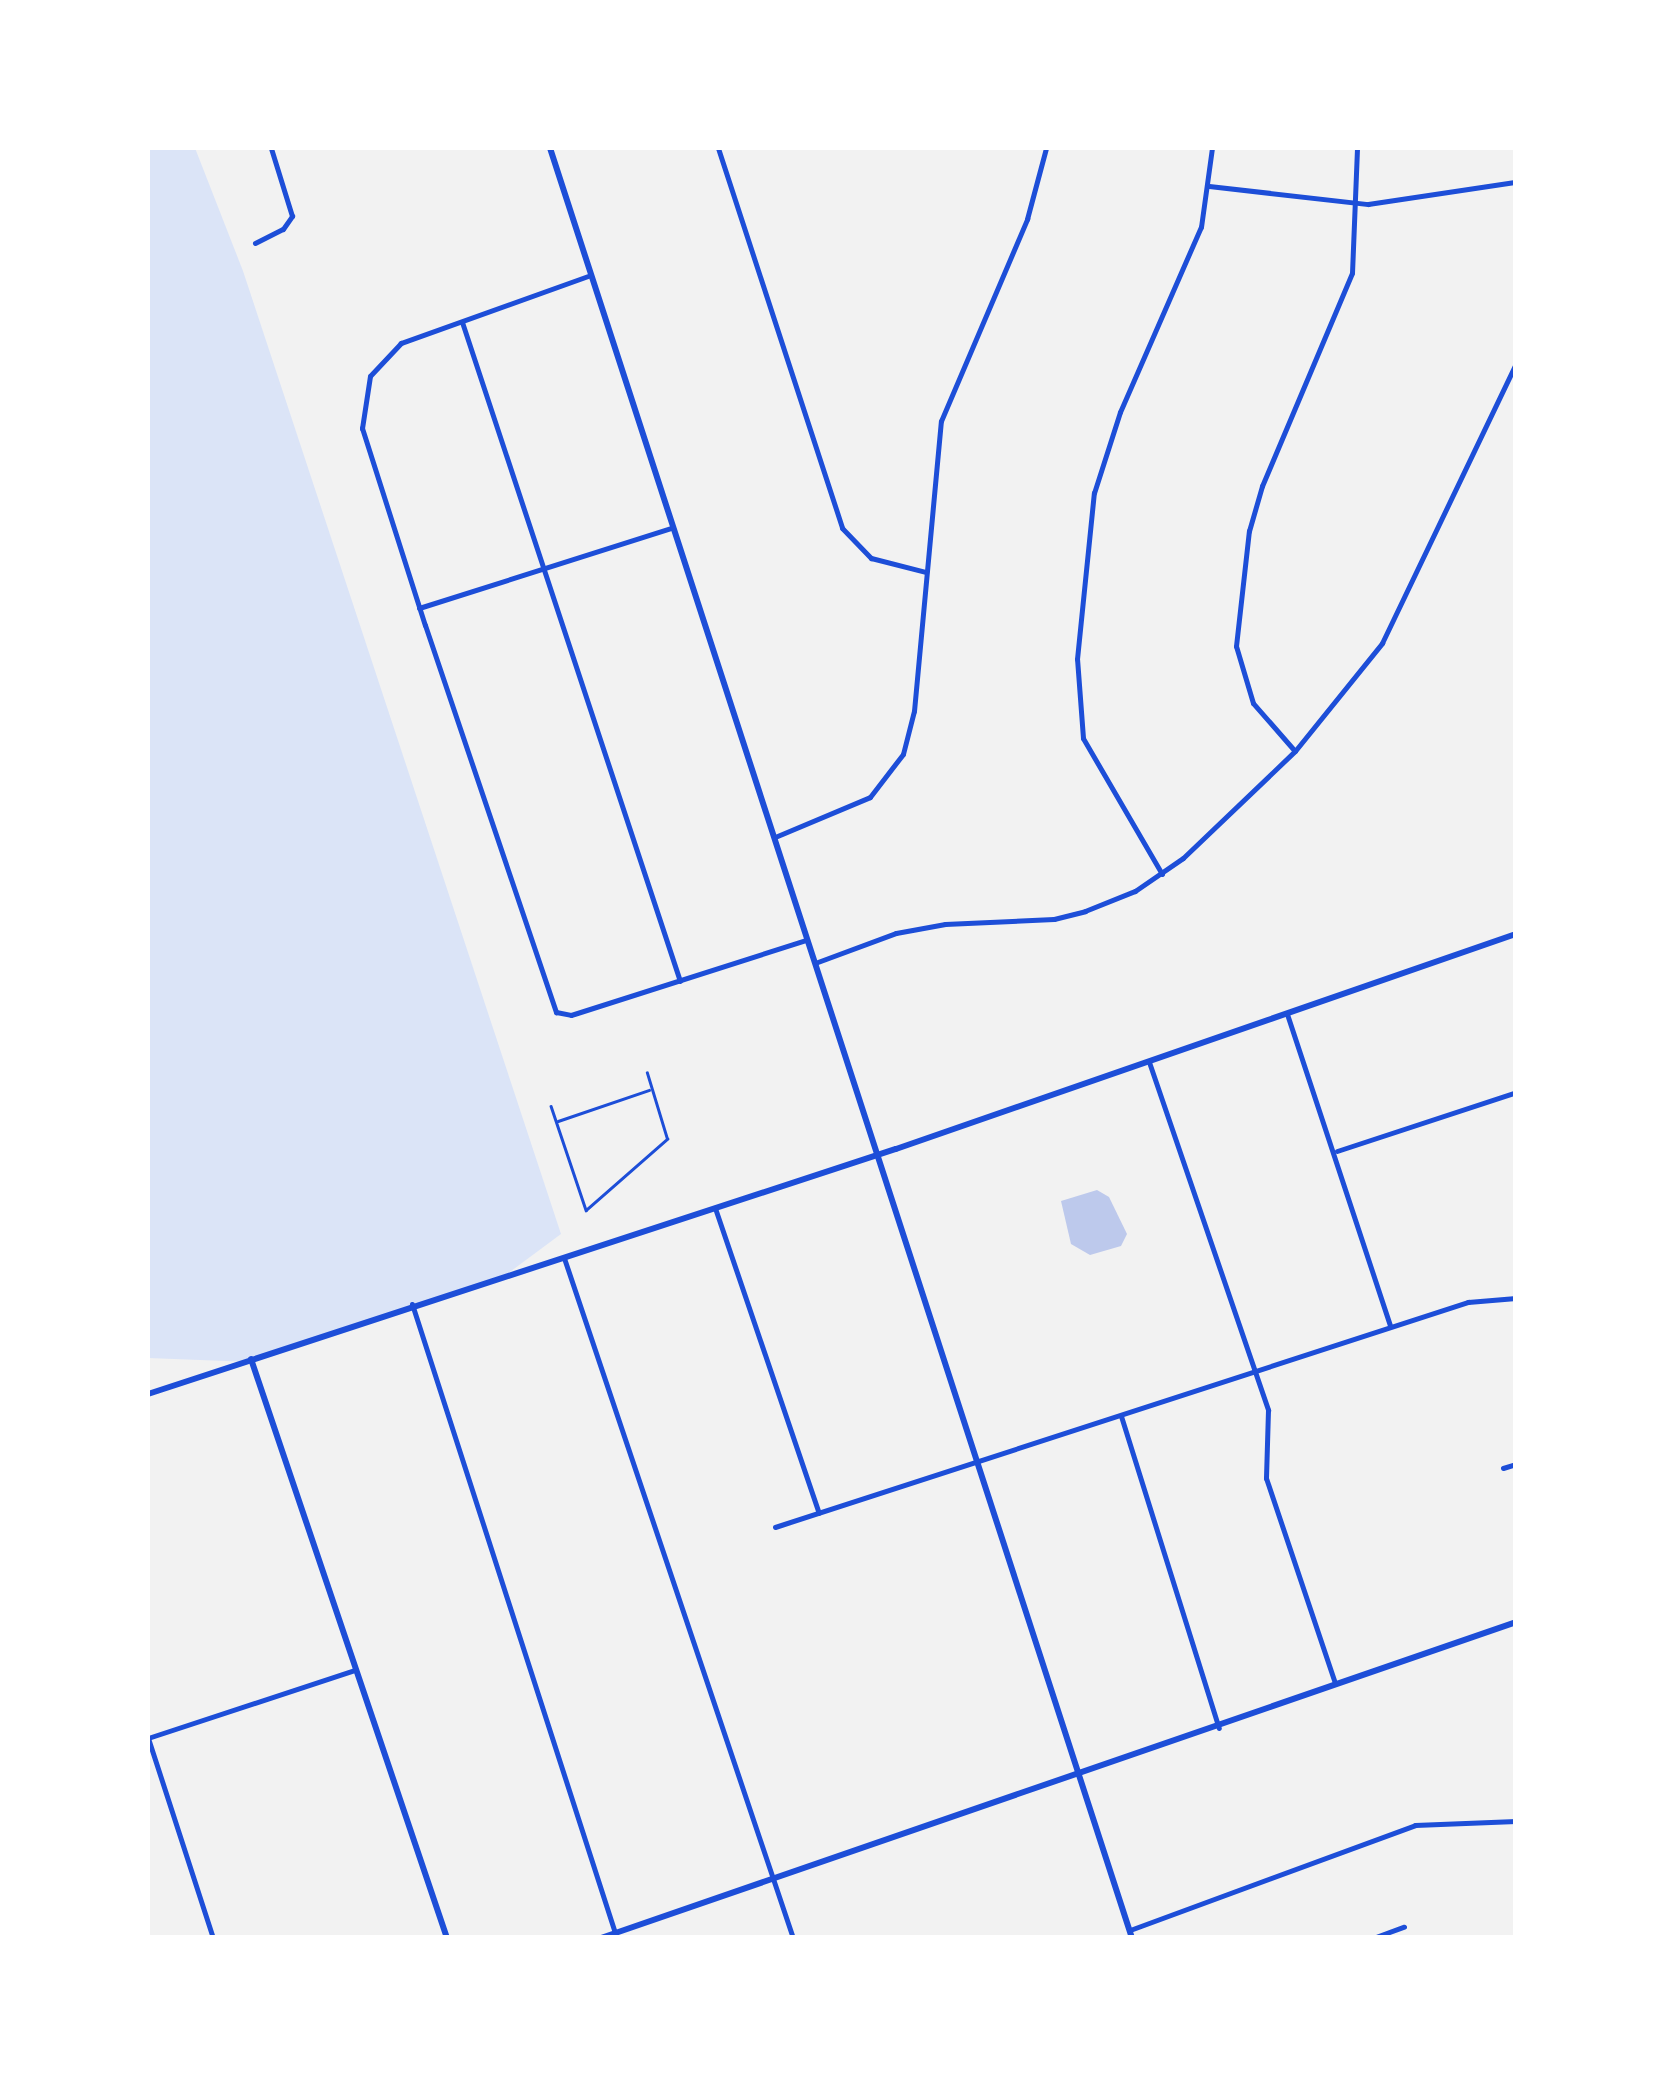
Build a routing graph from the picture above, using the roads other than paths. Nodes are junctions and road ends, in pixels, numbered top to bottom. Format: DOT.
graph roads {
  1 [pos="270,148"];
  2 [pos="550,148"];
  3 [pos="718,148"];
  4 [pos="1046,148"];
  5 [pos="1212,148"];
  6 [pos="1357,148"];
  7 [pos="1516,182"];
  8 [pos="1209,186"];
  9 [pos="1356,204"];
  10 [pos="255,243"];
  11 [pos="588,276"];
  12 [pos="462,322"];
  13 [pos="1516,363"];
  14 [pos="671,528"];
  15 [pos="543,571"];
  16 [pos="926,572"];
  17 [pos="420,608"];
  18 [pos="1295,751"];
  19 [pos="775,838"];
  20 [pos="1162,875"];
  21 [pos="1516,934"];
  22 [pos="806,940"];
  23 [pos="815,963"];
  24 [pos="680,981"];
  25 [pos="1287,1014"];
  26 [pos="1149,1062"];
  27 [pos="647,1073"];
  28 [pos="652,1089"];
  29 [pos="1516,1092"];
  30 [pos="551,1106"];
  31 [pos="556,1122"];
  32 [pos="1337,1151"];
  33 [pos="876,1152"];
  34 [pos="714,1205"];
  35 [pos="564,1256"];
  36 [pos="1516,1298"];
  37 [pos="412,1304"];
  38 [pos="1390,1326"];
  39 [pos="250,1359"];
  40 [pos="1252,1373"];
  41 [pos="148,1394"];
  42 [pos="1121,1416"];
  43 [pos="1516,1464"];
  44 [pos="976,1465"];
  45 [pos="1503,1468"];
  46 [pos="820,1513"];
  47 [pos="775,1527"];
  48 [pos="1516,1622"];
  49 [pos="355,1670"];
  50 [pos="1336,1686"];
  51 [pos="1219,1728"];
  52 [pos="148,1737"];
  53 [pos="1080,1776"];
  54 [pos="1516,1821"];
  55 [pos="775,1880"];
  56 [pos="1404,1927"];
  57 [pos="615,1933"];
  58 [pos="1131,1934"];
  59 [pos="213,1938"];
  60 [pos="446,1938"];
  61 [pos="601,1938"];
  62 [pos="793,1938"];
  63 [pos="1373,1938"];
  1 -- 10 [label="street"];
  2 -- 11 [label="street"];
  3 -- 16 [label="street"];
  4 -- 16 [label="street"];
  5 -- 8 [label="street"];
  6 -- 9 [label="street"];
  7 -- 9 [label="street"];
  8 -- 9 [label="street"];
  8 -- 20 [label="street"];
  9 -- 18 [label="street"];
  11 -- 12 [label="street"];
  11 -- 14 [label="street"];
  12 -- 15 [label="street"];
  12 -- 17 [label="street"];
  13 -- 18 [label="street"];
  14 -- 15 [label="street"];
  14 -- 19 [label="street"];
  15 -- 17 [label="street"];
  15 -- 24 [label="street"];
  16 -- 19 [label="street"];
  17 -- 24 [label="street"];
  18 -- 20 [label="street"];
  19 -- 22 [label="street"];
  20 -- 23 [label="street"];
  21 -- 25 [label="street"];
  22 -- 23 [label="street"];
  22 -- 24 [label="street"];
  23 -- 33 [label="street"];
  25 -- 26 [label="street"];
  25 -- 32 [label="street"];
  26 -- 33 [label="street"];
  26 -- 40 [label="street"];
  27 -- 28 [label="lane"];
  28 -- 31 [label="lane"];
  28 -- 31 [label="lane"];
  29 -- 32 [label="street"];
  30 -- 31 [label="lane"];
  32 -- 38 [label="street"];
  33 -- 34 [label="street"];
  33 -- 44 [label="street"];
  34 -- 35 [label="street"];
  34 -- 46 [label="street"];
  35 -- 37 [label="street"];
  35 -- 55 [label="street"];
  36 -- 38 [label="street"];
  37 -- 39 [label="street"];
  37 -- 57 [label="street"];
  38 -- 40 [label="street"];
  39 -- 41 [label="street"];
  39 -- 49 [label="street"];
  40 -- 42 [label="street"];
  40 -- 50 [label="street"];
  42 -- 44 [label="street"];
  42 -- 51 [label="street"];
  43 -- 45 [label="street"];
  44 -- 46 [label="street"];
  44 -- 53 [label="street"];
  46 -- 47 [label="street"];
  48 -- 50 [label="street"];
  49 -- 52 [label="street"];
  49 -- 60 [label="street"];
  50 -- 51 [label="street"];
  51 -- 53 [label="street"];
  52 -- 59 [label="street"];
  53 -- 55 [label="street"];
  53 -- 58 [label="street"];
  54 -- 58 [label="street"];
  55 -- 57 [label="street"];
  55 -- 62 [label="street"];
  56 -- 63 [label="street"];
  57 -- 61 [label="street"];
}
